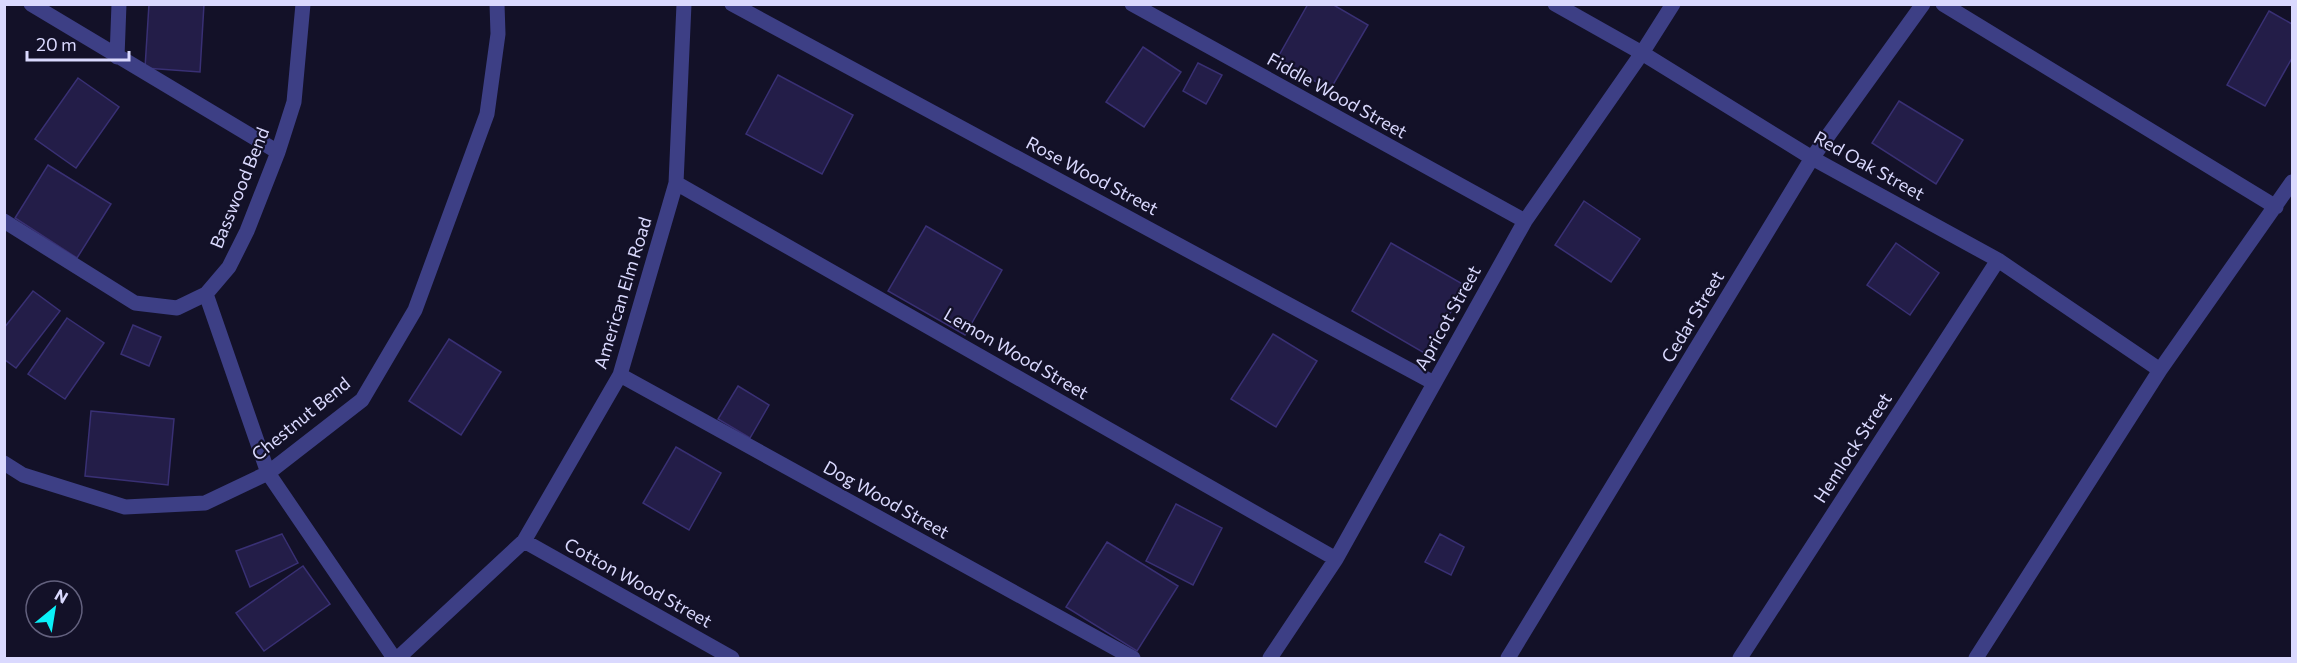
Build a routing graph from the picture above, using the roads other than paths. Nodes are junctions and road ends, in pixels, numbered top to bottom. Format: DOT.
graph roads {
  1 [pos="31,4"];
  2 [pos="119,4"];
  3 [pos="303,4"];
  4 [pos="497,4"];
  5 [pos="684,4"];
  6 [pos="732,4"];
  7 [pos="1132,4"];
  8 [pos="1555,4"];
  9 [pos="1673,4"];
  10 [pos="1923,4"];
  11 [pos="1942,4"];
  12 [pos="1642,53"];
  13 [pos="117,57"];
  14 [pos="278,152"];
  15 [pos="1812,158"];
  16 [pos="2292,182"];
  17 [pos="676,183"];
  18 [pos="2276,207"];
  19 [pos="4,221"];
  20 [pos="1524,221"];
  21 [pos="1998,260"];
  22 [pos="206,294"];
  23 [pos="2160,370"];
  24 [pos="620,375"];
  25 [pos="1434,383"];
  26 [pos="4,463"];
  27 [pos="268,473"];
  28 [pos="524,541"];
  29 [pos="1336,559"];
  30 [pos="396,658"];
  31 [pos="732,658"];
  32 [pos="1133,658"];
  33 [pos="1270,658"];
  34 [pos="1508,658"];
  35 [pos="1740,658"];
  36 [pos="1976,658"];
  1 -- 13 [label="street"];
  2 -- 13 [label="street"];
  3 -- 14 [label="street, Basswood Bend"];
  4 -- 27 [label="street, Chestnut Bend"];
  5 -- 17 [label="street, American Elm Road"];
  6 -- 25 [label="street, Rose Wood Street"];
  7 -- 20 [label="street, Fiddle Wood Street"];
  8 -- 12 [label="street, Red Oak Street"];
  9 -- 12 [label="street, Apricot Street"];
  10 -- 15 [label="street, Cedar Street"];
  11 -- 18 [label="street"];
  12 -- 15 [label="street, Red Oak Street"];
  12 -- 20 [label="street, Apricot Street"];
  13 -- 14 [label="street"];
  14 -- 22 [label="street, Basswood Bend"];
  15 -- 21 [label="street, Red Oak Street"];
  15 -- 34 [label="street, Cedar Street"];
  16 -- 18 [label="street"];
  17 -- 24 [label="street, American Elm Road"];
  17 -- 29 [label="street, Lemon Wood Street"];
  18 -- 23 [label="street"];
  19 -- 22 [label="street, Basswood Bend"];
  20 -- 25 [label="street, Apricot Street"];
  21 -- 23 [label="street, Red Oak Street"];
  21 -- 35 [label="street, Hemlock Street"];
  22 -- 27 [label="street"];
  23 -- 36 [label="street"];
  24 -- 28 [label="street, American Elm Road"];
  24 -- 32 [label="street, Dog Wood Street"];
  25 -- 29 [label="street, Apricot Street"];
  26 -- 27 [label="street, Chestnut Bend"];
  27 -- 30 [label="street"];
  28 -- 30 [label="street, American Elm Road"];
  28 -- 31 [label="street, Cotton Wood Street"];
  29 -- 33 [label="street, Apricot Street"];
}
